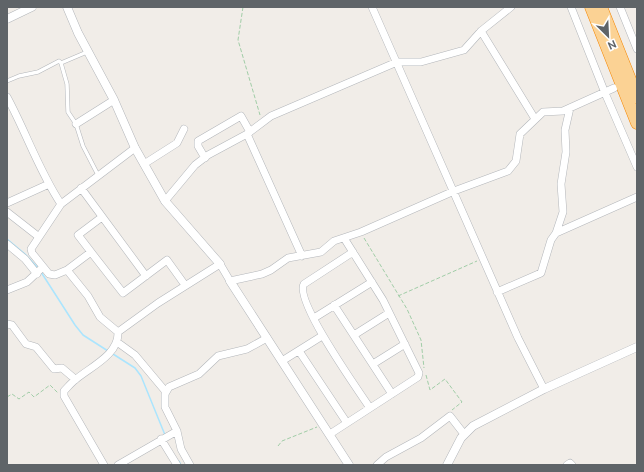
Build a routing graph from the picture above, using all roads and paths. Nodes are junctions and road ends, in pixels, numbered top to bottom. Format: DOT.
graph roads {
  1 [pos="32,7"];
  2 [pos="67,7"];
  3 [pos="243,7"];
  4 [pos="372,7"];
  5 [pos="511,7"];
  6 [pos="572,7"];
  7 [pos="591,7"];
  8 [pos="601,7"];
  9 [pos="620,7"];
  10 [pos="7,19"];
  11 [pos="481,31"];
  12 [pos="637,49"];
  13 [pos="88,52"];
  14 [pos="397,62"];
  15 [pos="61,63"];
  16 [pos="7,81"];
  17 [pos="614,88"];
  18 [pos="605,93"];
  19 [pos="7,97"];
  20 [pos="637,97"];
  21 [pos="114,100"];
  22 [pos="570,108"];
  23 [pos="535,119"];
  24 [pos="637,122"];
  25 [pos="76,124"];
  26 [pos="262,124"];
  27 [pos="184,129"];
  28 [pos="249,133"];
  29 [pos="135,148"];
  30 [pos="205,158"];
  31 [pos="144,164"];
  32 [pos="637,167"];
  33 [pos="98,175"];
  34 [pos="49,184"];
  35 [pos="81,188"];
  36 [pos="454,191"];
  37 [pos="637,197"];
  38 [pos="165,201"];
  39 [pos="7,203"];
  40 [pos="61,204"];
  41 [pos="7,212"];
  42 [pos="102,217"];
  43 [pos="361,232"];
  44 [pos="556,233"];
  45 [pos="39,237"];
  46 [pos="344,238"];
  47 [pos="7,244"];
  48 [pos="91,252"];
  49 [pos="353,252"];
  50 [pos="302,256"];
  51 [pos="483,258"];
  52 [pos="220,264"];
  53 [pos="40,270"];
  54 [pos="67,270"];
  55 [pos="146,276"];
  56 [pos="230,281"];
  57 [pos="372,282"];
  58 [pos="185,285"];
  59 [pos="7,290"];
  60 [pos="497,292"];
  61 [pos="397,296"];
  62 [pos="334,305"];
  63 [pos="389,313"];
  64 [pos="314,318"];
  65 [pos="7,324"];
  66 [pos="118,332"];
  67 [pos="354,335"];
  68 [pos="322,336"];
  69 [pos="267,338"];
  70 [pos="117,342"];
  71 [pos="405,344"];
  72 [pos="637,347"];
  73 [pos="299,351"];
  74 [pos="282,361"];
  75 [pos="373,364"];
  76 [pos="424,368"];
  77 [pos="426,375"];
  78 [pos="75,379"];
  79 [pos="544,389"];
  80 [pos="166,392"];
  81 [pos="64,393"];
  82 [pos="392,394"];
  83 [pos="7,397"];
  84 [pos="370,408"];
  85 [pos="450,416"];
  86 [pos="347,423"];
  87 [pos="323,424"];
  88 [pos="175,432"];
  89 [pos="330,434"];
  90 [pos="464,434"];
  91 [pos="162,439"];
  92 [pos="278,446"];
  93 [pos="104,465"];
  94 [pos="118,465"];
  95 [pos="177,465"];
  96 [pos="190,465"];
  97 [pos="348,465"];
  98 [pos="377,465"];
  99 [pos="447,465"];
  100 [pos="566,465"];
  101 [pos="572,465"];
  1 -- 10 [label="street"];
  2 -- 13 [label="street"];
  3 -- 26 [label="path"];
  4 -- 14 [label="street"];
  5 -- 11 [label="street"];
  6 -- 18 [label="street"];
  7 -- 24 [label="highway"];
  8 -- 20 [label="highway"];
  9 -- 12 [label="street"];
  11 -- 14 [label="street"];
  11 -- 23 [label="street"];
  13 -- 15 [label="lane"];
  13 -- 21 [label="street"];
  14 -- 26 [label="street"];
  14 -- 36 [label="street"];
  15 -- 16 [label="lane"];
  15 -- 25 [label="lane"];
  17 -- 18 [label="street"];
  18 -- 22 [label="street"];
  18 -- 32 [label="street"];
  19 -- 34 [label="street"];
  21 -- 25 [label="street"];
  21 -- 29 [label="street"];
  22 -- 23 [label="street"];
  22 -- 44 [label="street"];
  23 -- 36 [label="street"];
  25 -- 33 [label="lane"];
  26 -- 28 [label="street"];
  27 -- 31 [label="street"];
  28 -- 30 [label="street"];
  28 -- 30 [label="street"];
  28 -- 50 [label="street"];
  29 -- 31 [label="street"];
  29 -- 33 [label="street"];
  30 -- 38 [label="street"];
  31 -- 38 [label="street"];
  33 -- 35 [label="street"];
  34 -- 39 [label="street"];
  34 -- 40 [label="street"];
  35 -- 40 [label="street"];
  35 -- 42 [label="street"];
  36 -- 43 [label="street"];
  36 -- 51 [label="street"];
  37 -- 44 [label="street"];
  38 -- 52 [label="street"];
  40 -- 45 [label="street"];
  41 -- 45 [label="street"];
  42 -- 48 [label="street"];
  42 -- 55 [label="street"];
  43 -- 46 [label="street"];
  43 -- 61 [label="path"];
  44 -- 60 [label="street"];
  45 -- 53 [label="street"];
  46 -- 49 [label="street"];
  46 -- 50 [label="street"];
  47 -- 53 [label="street"];
  48 -- 54 [label="street"];
  48 -- 55 [label="street"];
  49 -- 57 [label="street"];
  49 -- 64 [label="street"];
  50 -- 56 [label="street"];
  51 -- 60 [label="street"];
  51 -- 61 [label="path"];
  52 -- 56 [label="street"];
  52 -- 58 [label="street"];
  53 -- 54 [label="street"];
  53 -- 59 [label="street"];
  54 -- 66 [label="street"];
  55 -- 58 [label="street"];
  56 -- 69 [label="street"];
  57 -- 62 [label="street"];
  57 -- 63 [label="street"];
  58 -- 66 [label="street"];
  60 -- 79 [label="street"];
  61 -- 76 [label="path"];
  62 -- 64 [label="street"];
  62 -- 67 [label="street"];
  63 -- 67 [label="street"];
  63 -- 71 [label="street"];
  64 -- 68 [label="street"];
  65 -- 78 [label="street"];
  66 -- 70 [label="street"];
  67 -- 75 [label="street"];
  68 -- 73 [label="street"];
  68 -- 84 [label="street"];
  69 -- 74 [label="street"];
  69 -- 80 [label="street"];
  70 -- 78 [label="street"];
  70 -- 80 [label="street"];
  71 -- 75 [label="street"];
  71 -- 82 [label="street"];
  72 -- 79 [label="street"];
  73 -- 74 [label="street"];
  73 -- 86 [label="street"];
  74 -- 87 [label="street"];
  75 -- 82 [label="street"];
  77 -- 85 [label="path"];
  78 -- 81 [label="street"];
  79 -- 90 [label="street"];
  80 -- 88 [label="street"];
  81 -- 83 [label="path"];
  81 -- 93 [label="street"];
  82 -- 84 [label="street"];
  84 -- 86 [label="street"];
  85 -- 90 [label="street"];
  85 -- 98 [label="street"];
  86 -- 89 [label="street"];
  87 -- 89 [label="street"];
  87 -- 92 [label="path"];
  88 -- 91 [label="street"];
  88 -- 96 [label="street"];
  89 -- 97 [label="street"];
  90 -- 99 [label="street"];
  91 -- 94 [label="street"];
  91 -- 95 [label="street"];
  100 -- 101 [label="street"];
}
